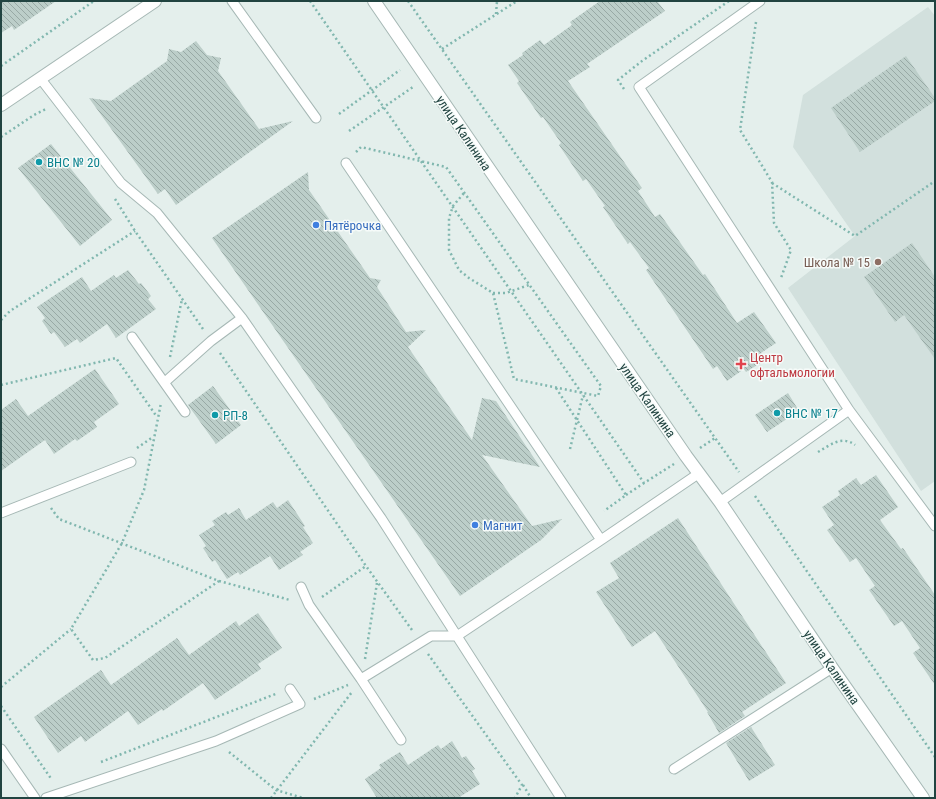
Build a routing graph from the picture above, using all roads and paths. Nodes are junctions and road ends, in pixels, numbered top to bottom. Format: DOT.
graph roads {
  1 [pos="94,1"];
  2 [pos="155,1"];
  3 [pos="232,1"];
  4 [pos="310,1"];
  5 [pos="374,1"];
  6 [pos="408,1"];
  7 [pos="497,1"];
  8 [pos="517,1"];
  9 [pos="757,3"];
  10 [pos="496,14"];
  11 [pos="442,49"];
  12 [pos="1,66"];
  13 [pos="400,70"];
  14 [pos="40,78"];
  15 [pos="413,87"];
  16 [pos="372,90"];
  17 [pos="1,105"];
  18 [pos="50,107"];
  19 [pos="384,107"];
  20 [pos="339,114"];
  21 [pos="316,118"];
  22 [pos="349,131"];
  23 [pos="1,137"];
  24 [pos="422,161"];
  25 [pos="346,163"];
  26 [pos="935,181"];
  27 [pos="772,182"];
  28 [pos="464,193"];
  29 [pos="114,198"];
  30 [pos="453,206"];
  31 [pos="135,231"];
  32 [pos="529,285"];
  33 [pos="512,291"];
  34 [pos="493,293"];
  35 [pos="775,296"];
  36 [pos="182,299"];
  37 [pos="242,318"];
  38 [pos="1,320"];
  39 [pos="132,337"];
  40 [pos="211,341"];
  41 [pos="165,382"];
  42 [pos="1,385"];
  43 [pos="556,388"];
  44 [pos="583,394"];
  45 [pos="849,410"];
  46 [pos="185,412"];
  47 [pos="158,418"];
  48 [pos="577,420"];
  49 [pos="715,438"];
  50 [pos="857,446"];
  51 [pos="570,449"];
  52 [pos="815,455"];
  53 [pos="686,456"];
  54 [pos="131,462"];
  55 [pos="698,474"];
  56 [pos="644,483"];
  57 [pos="747,483"];
  58 [pos="762,493"];
  59 [pos="626,495"];
  60 [pos="44,496"];
  61 [pos="756,497"];
  62 [pos="720,502"];
  63 [pos="604,511"];
  64 [pos="1,513"];
  65 [pos="935,526"];
  66 [pos="601,540"];
  67 [pos="122,543"];
  68 [pos="366,566"];
  69 [pos="219,581"];
  70 [pos="377,582"];
  71 [pos="301,587"];
  72 [pos="309,605"];
  73 [pos="71,629"];
  74 [pos="457,636"];
  75 [pos="420,642"];
  76 [pos="832,668"];
  77 [pos="361,679"];
  78 [pos="1,687"];
  79 [pos="290,689"];
  80 [pos="300,704"];
  81 [pos="1,706"];
  82 [pos="200,724"];
  83 [pos="401,740"];
  84 [pos="216,741"];
  85 [pos="3,755"];
  86 [pos="935,757"];
  87 [pos="97,764"];
  88 [pos="674,769"];
  89 [pos="522,785"];
  90 [pos="276,790"];
  91 [pos="61,793"];
  92 [pos="35,798"];
  93 [pos="46,798"];
  94 [pos="271,798"];
  95 [pos="303,798"];
  96 [pos="516,798"];
  97 [pos="531,798"];
  98 [pos="561,798"];
  99 [pos="923,798"];
  1 -- 12 [label="path"];
  2 -- 14 [label="street"];
  3 -- 21 [label="lane"];
  4 -- 16 [label="path"];
  5 -- 53 [label="street, улица Калинина"];
  6 -- 11 [label="path"];
  7 -- 10 [label="path"];
  8 -- 10 [label="path"];
  9 -- 27 [label="path"];
  9 -- 35 [label="lane"];
  10 -- 11 [label="path"];
  11 -- 49 [label="path"];
  13 -- 16 [label="path"];
  14 -- 17 [label="street"];
  14 -- 37 [label="lane"];
  15 -- 19 [label="path"];
  16 -- 19 [label="path"];
  16 -- 20 [label="path"];
  18 -- 23 [label="path"];
  19 -- 22 [label="path"];
  19 -- 24 [label="path"];
  24 -- 25 [label="path"];
  24 -- 28 [label="path"];
  24 -- 30 [label="path"];
  25 -- 66 [label="lane"];
  26 -- 27 [label="path"];
  27 -- 35 [label="path"];
  28 -- 30 [label="path"];
  28 -- 32 [label="path"];
  29 -- 31 [label="path"];
  30 -- 33 [label="path"];
  30 -- 34 [label="path"];
  31 -- 36 [label="path"];
  31 -- 38 [label="path"];
  32 -- 33 [label="path"];
  32 -- 44 [label="path"];
  33 -- 34 [label="path"];
  33 -- 44 [label="path"];
  34 -- 43 [label="path"];
  35 -- 45 [label="lane"];
  36 -- 40 [label="path"];
  36 -- 41 [label="path"];
  37 -- 40 [label="lane"];
  37 -- 74 [label="lane"];
  39 -- 41 [label="lane"];
  40 -- 41 [label="lane"];
  40 -- 68 [label="path"];
  41 -- 46 [label="lane"];
  41 -- 47 [label="path"];
  42 -- 47 [label="path"];
  43 -- 44 [label="path"];
  43 -- 48 [label="path"];
  44 -- 48 [label="path"];
  44 -- 56 [label="path"];
  45 -- 57 [label="lane"];
  45 -- 65 [label="lane"];
  47 -- 67 [label="path"];
  48 -- 51 [label="path"];
  48 -- 59 [label="path"];
  49 -- 53 [label="path"];
  49 -- 57 [label="path"];
  50 -- 52 [label="path"];
  53 -- 55 [label="street, улица Калинина"];
  53 -- 56 [label="path"];
  54 -- 60 [label="lane"];
  55 -- 62 [label="street, улица Калинина"];
  55 -- 66 [label="lane"];
  56 -- 59 [label="path"];
  57 -- 61 [label="path"];
  57 -- 62 [label="lane"];
  58 -- 61 [label="path"];
  59 -- 63 [label="path"];
  60 -- 64 [label="lane"];
  60 -- 67 [label="path"];
  61 -- 86 [label="path"];
  62 -- 76 [label="street, улица Калинина"];
  66 -- 74 [label="lane"];
  67 -- 69 [label="path"];
  67 -- 73 [label="path"];
  68 -- 70 [label="path"];
  68 -- 72 [label="path"];
  69 -- 72 [label="path"];
  69 -- 73 [label="path"];
  70 -- 75 [label="path"];
  70 -- 77 [label="path"];
  71 -- 72 [label="lane"];
  72 -- 77 [label="lane"];
  73 -- 78 [label="path"];
  74 -- 75 [label="lane"];
  74 -- 98 [label="lane"];
  75 -- 77 [label="lane"];
  75 -- 89 [label="path"];
  76 -- 88 [label="lane"];
  76 -- 99 [label="street, улица Калинина"];
  77 -- 80 [label="path"];
  77 -- 83 [label="lane"];
  77 -- 90 [label="path"];
  79 -- 80 [label="lane"];
  79 -- 82 [label="path"];
  80 -- 84 [label="lane"];
  81 -- 91 [label="path"];
  82 -- 84 [label="path"];
  82 -- 87 [label="path"];
  84 -- 90 [label="path"];
  84 -- 91 [label="lane"];
  85 -- 92 [label="lane"];
  89 -- 96 [label="path"];
  89 -- 97 [label="path"];
  90 -- 94 [label="path"];
  90 -- 95 [label="path"];
  91 -- 93 [label="lane"];
}
